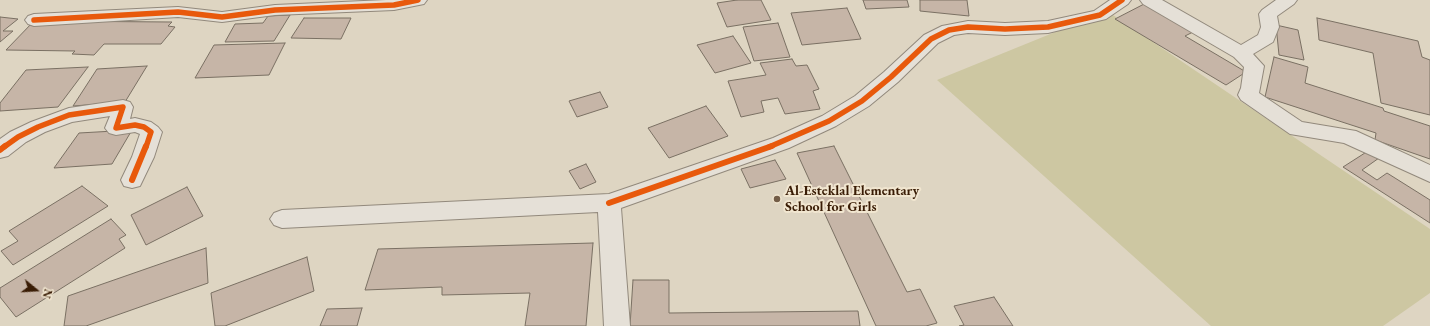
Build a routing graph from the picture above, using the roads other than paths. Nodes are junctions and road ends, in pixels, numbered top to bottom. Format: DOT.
graph roads {
  1 [pos="418,0"];
  2 [pos="1122,0"];
  3 [pos="1149,0"];
  4 [pos="1288,0"];
  5 [pos="34,20"];
  6 [pos="1241,53"];
  7 [pos="0,150"];
  8 [pos="1430,174"];
  9 [pos="132,180"];
  10 [pos="609,203"];
  11 [pos="282,219"];
  12 [pos="617,326"];
  1 -- 5 [label="street"];
  2 -- 10 [label="street"];
  3 -- 6 [label="street"];
  4 -- 6 [label="street"];
  6 -- 8 [label="street"];
  7 -- 9 [label="street"];
  10 -- 11 [label="street"];
  10 -- 12 [label="street"];
}
